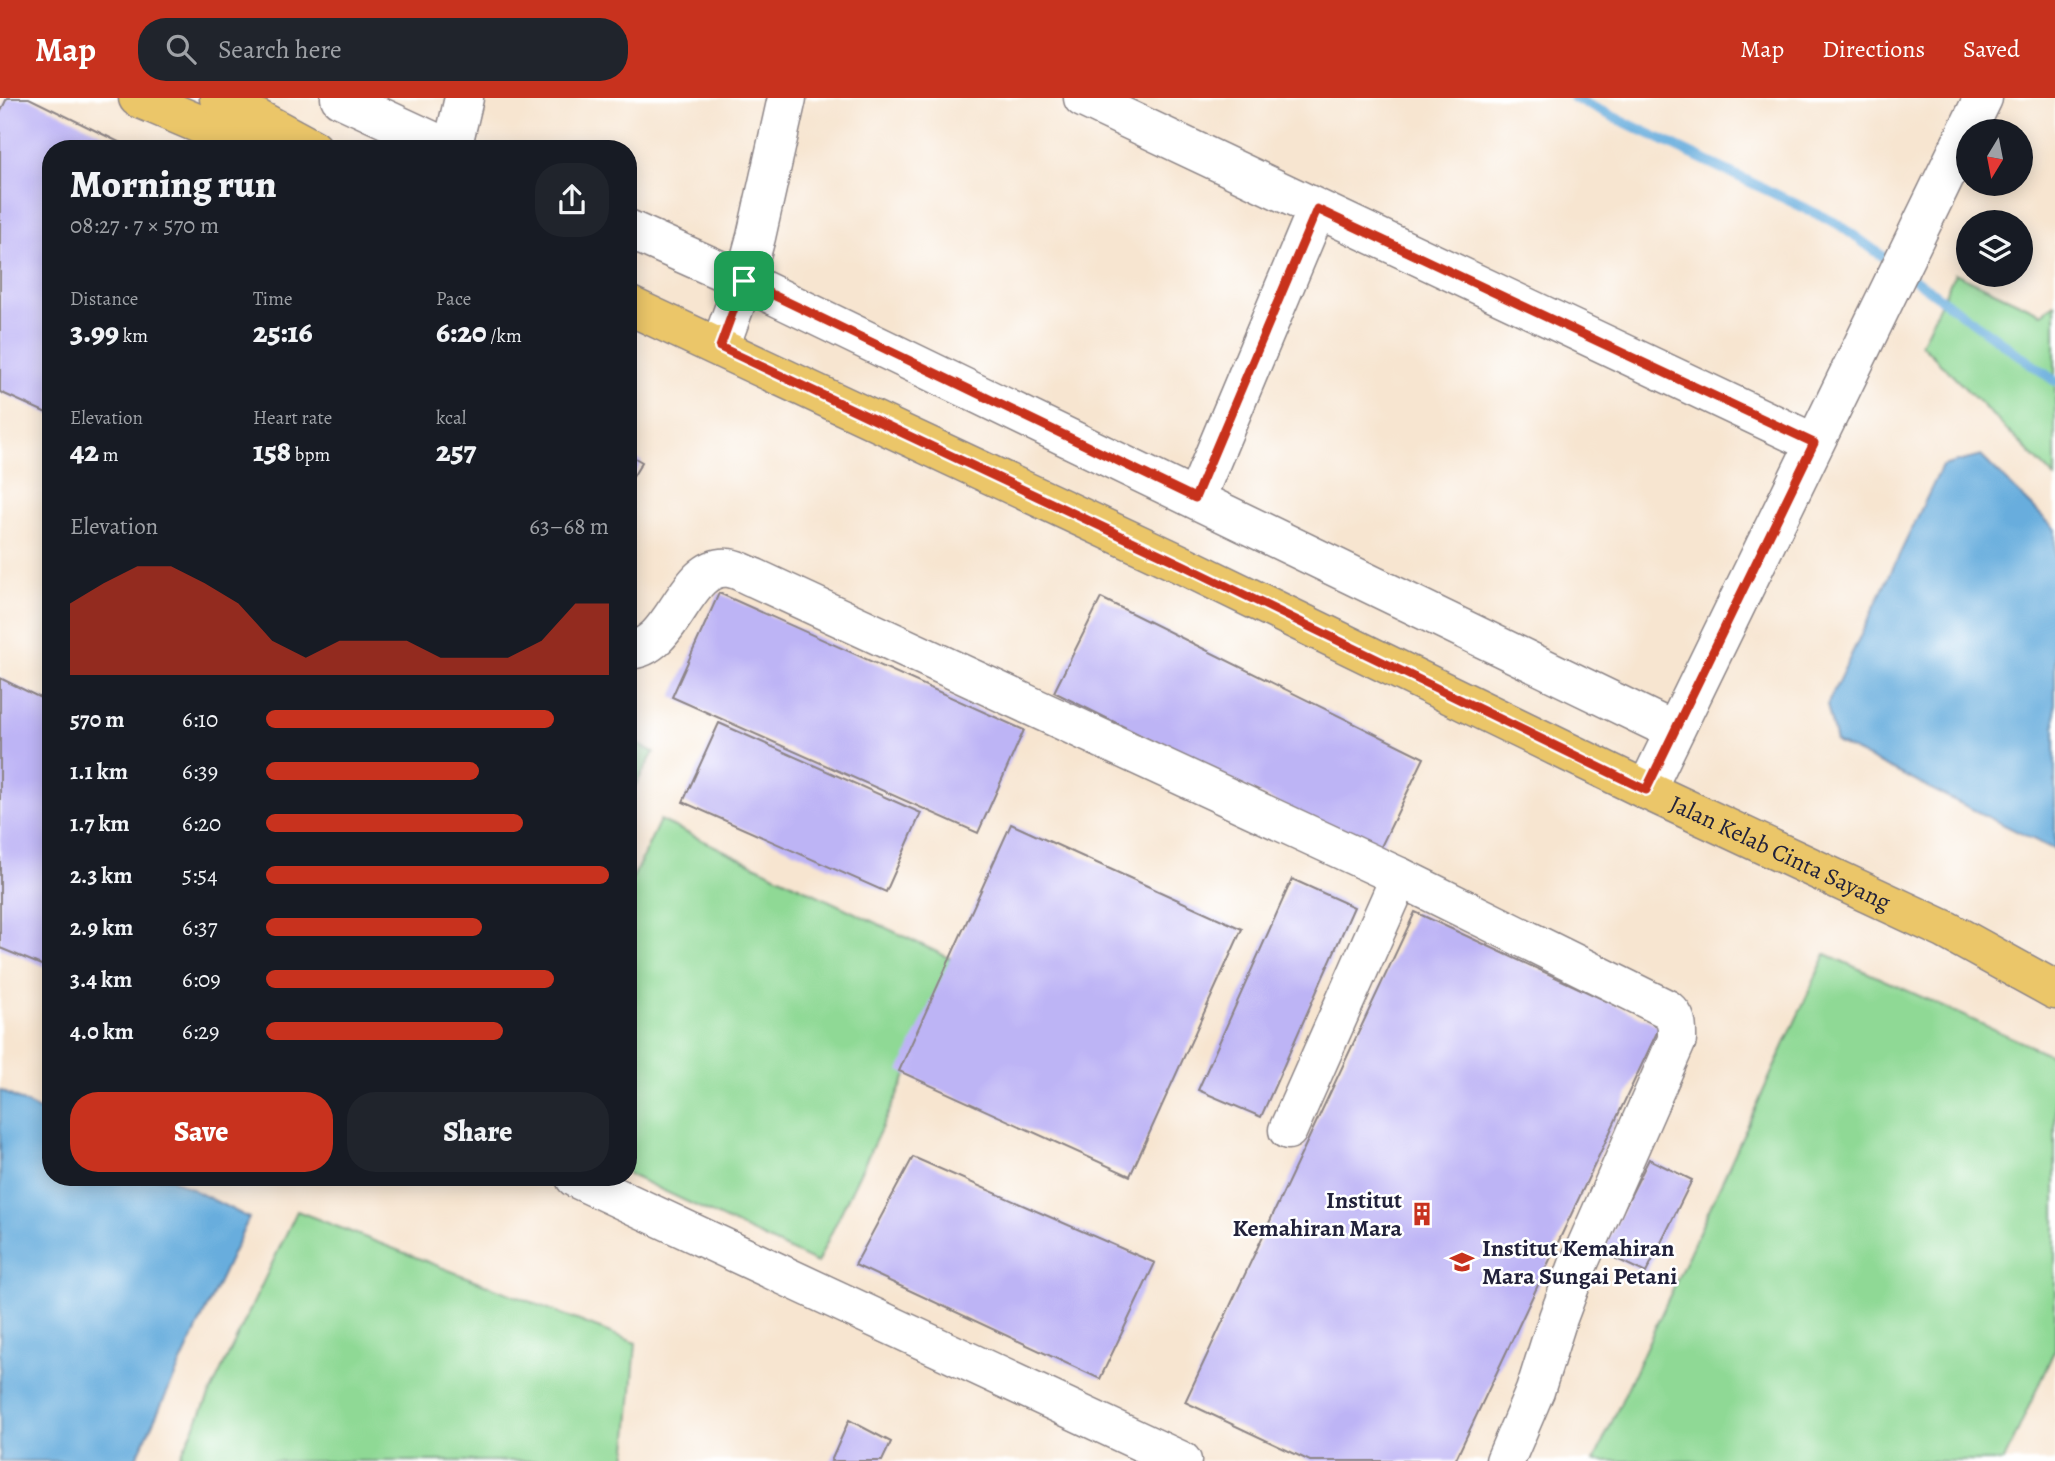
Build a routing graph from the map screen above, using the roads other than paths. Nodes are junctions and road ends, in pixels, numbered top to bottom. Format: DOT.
graph roads {
  1 [pos="138,98"];
  2 [pos="219,98"];
  3 [pos="340,98"];
  4 [pos="464,98"];
  5 [pos="788,98"];
  6 [pos="1083,98"];
  7 [pos="1983,98"];
  8 [pos="237,140"];
  9 [pos="296,140"];
  10 [pos="431,140"];
  11 [pos="453,140"];
  12 [pos="1317,209"];
  13 [pos="637,233"];
  14 [pos="744,281"];
  15 [pos="637,309"];
  16 [pos="720,347"];
  17 [pos="1814,443"];
  18 [pos="1195,498"];
  19 [pos="637,650"];
  20 [pos="1674,731"];
  21 [pos="1646,790"];
  22 [pos="1400,877"];
  23 [pos="1946,930"];
  24 [pos="2055,967"];
  25 [pos="2055,990"];
  26 [pos="1288,1130"];
  27 [pos="592,1186"];
  28 [pos="1182,1461"];
  29 [pos="1505,1461"];
  1 -- 8 [label="main road"];
  2 -- 9 [label="main road"];
  3 -- 10 [label="street"];
  4 -- 11 [label="street"];
  5 -- 14 [label="street"];
  6 -- 12 [label="street"];
  7 -- 17 [label="street"];
  12 -- 17 [label="street"];
  12 -- 18 [label="street"];
  13 -- 14 [label="street"];
  14 -- 16 [label="street"];
  14 -- 18 [label="street"];
  15 -- 16 [label="main road, Jalan Kelab Cinta Sayang"];
  16 -- 21 [label="main road, Jalan Kelab Cinta Sayang"];
  17 -- 20 [label="street"];
  18 -- 20 [label="street"];
  19 -- 22 [label="street"];
  20 -- 21 [label="street"];
  21 -- 23 [label="main road, Jalan Kelab Cinta Sayang"];
  22 -- 26 [label="street"];
  22 -- 29 [label="street"];
  23 -- 24 [label="main road, Jalan Kelab Cinta Sayang"];
  23 -- 25 [label="main road, Jalan Kelab Cinta Sayang"];
  27 -- 28 [label="street"];
}
